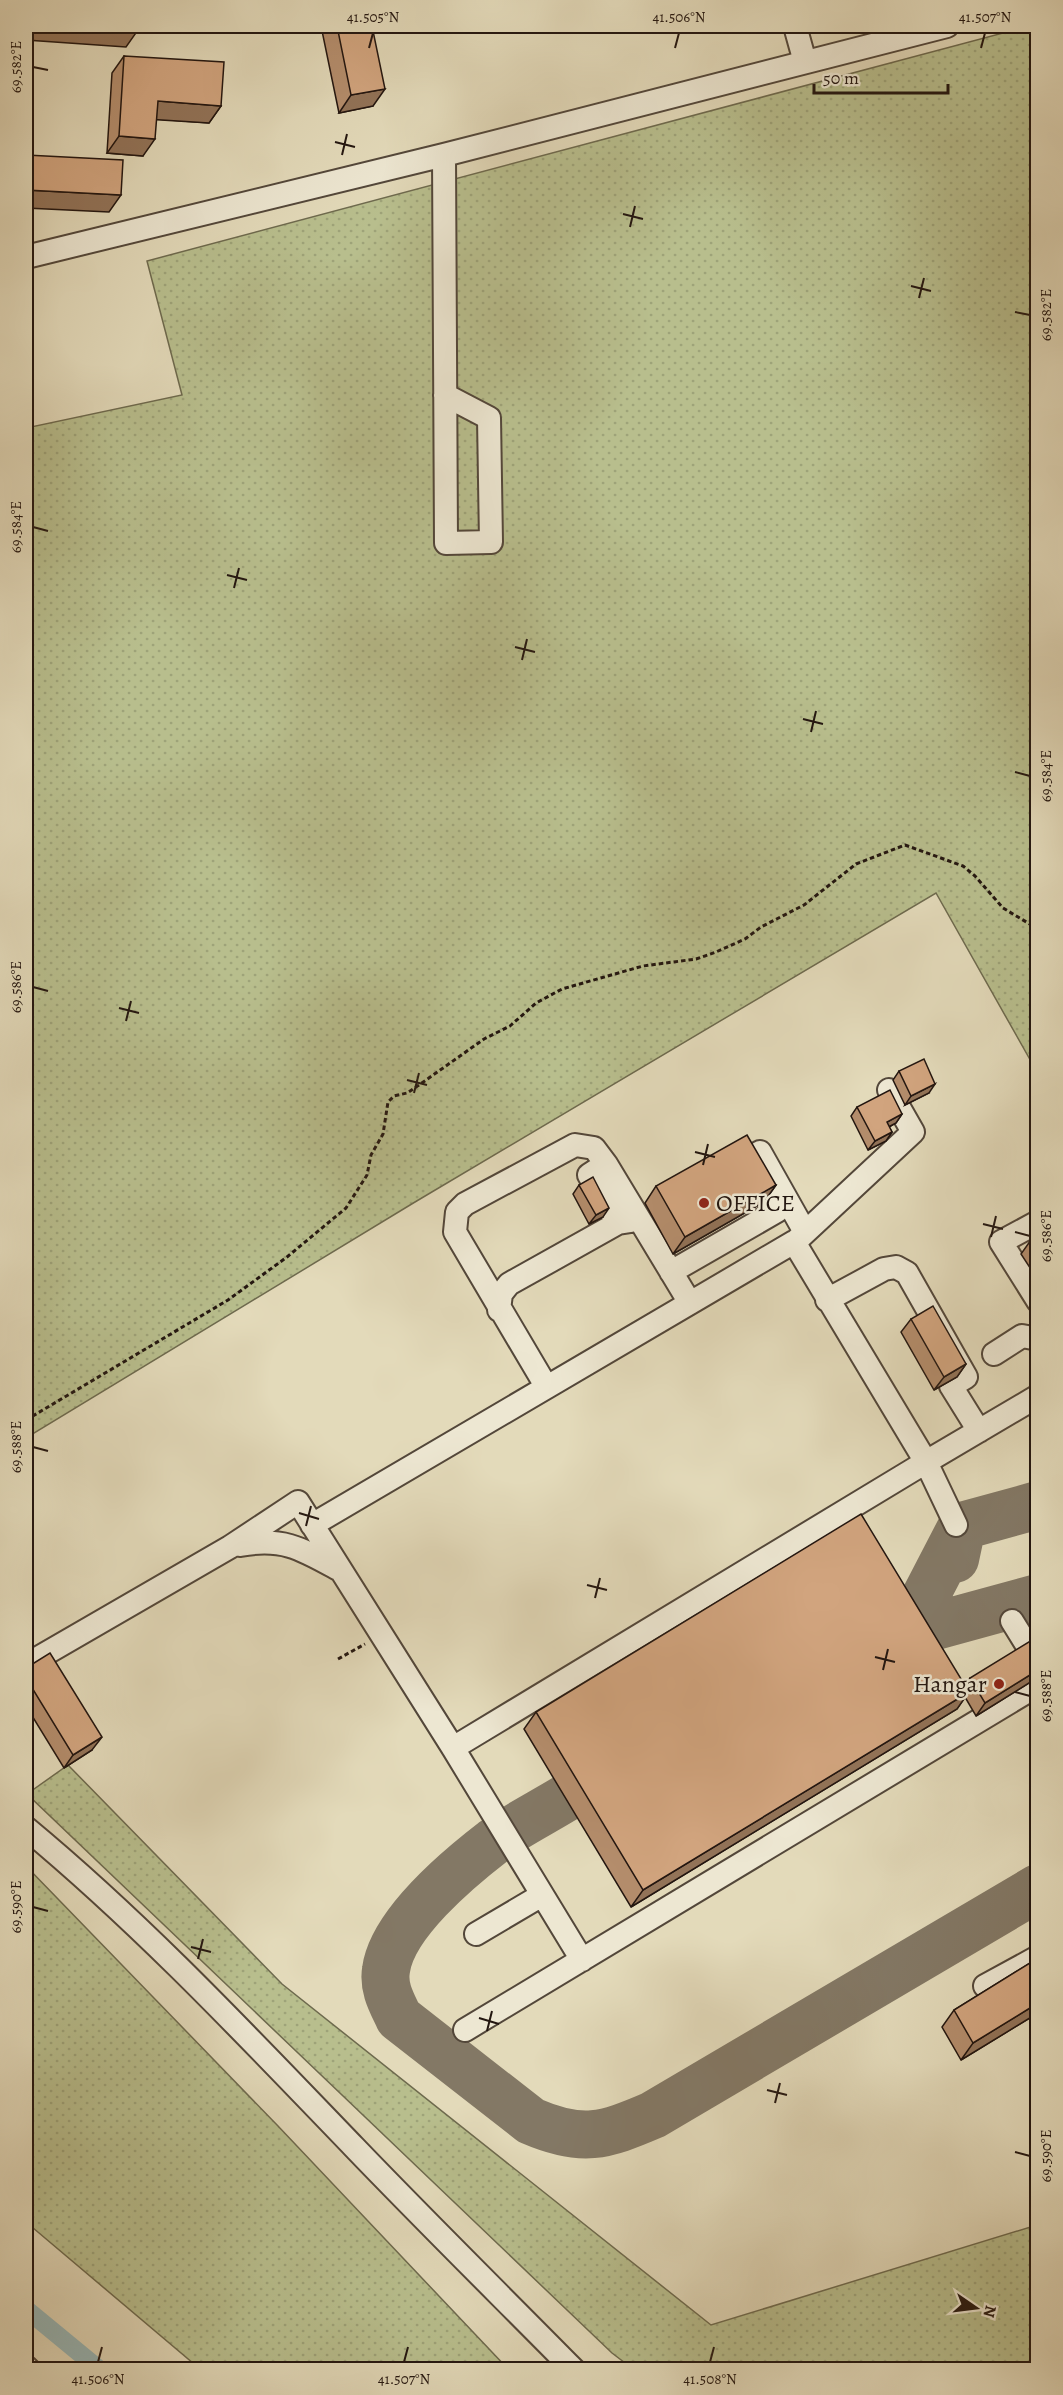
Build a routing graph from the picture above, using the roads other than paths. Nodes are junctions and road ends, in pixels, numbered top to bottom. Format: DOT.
graph roads {
  1 [pos="795,26"];
  2 [pos="946,26"];
  3 [pos="805,62"];
  4 [pos="444,155"];
  5 [pos="26,257"];
  6 [pos="445,395"];
  7 [pos="889,1090"];
  8 [pos="606,1164"];
  9 [pos="777,1211"];
  10 [pos="1038,1222"];
  11 [pos="618,1223"];
  12 [pos="645,1228"];
  13 [pos="742,1231"];
  14 [pos="800,1237"];
  15 [pos="759,1263"];
  16 [pos="671,1272"];
  17 [pos="827,1300"];
  18 [pos="1038,1301"];
  19 [pos="690,1303"];
  20 [pos="499,1310"];
  21 [pos="1038,1339"];
  22 [pos="994,1354"];
  23 [pos="546,1386"];
  24 [pos="1038,1396"];
  25 [pos="979,1431"];
  26 [pos="926,1462"];
  27 [pos="312,1525"];
  28 [pos="956,1525"];
  29 [pos="230,1547"];
  30 [pos="340,1570"];
  31 [pos="1012,1621"];
  32 [pos="1038,1663"];
  33 [pos="26,1665"];
  34 [pos="1038,1685"];
  35 [pos="453,1748"];
  36 [pos="26,1828"];
  37 [pos="542,1895"];
  38 [pos="476,1934"];
  39 [pos="1038,1957"];
  40 [pos="582,1960"];
  41 [pos="985,1986"];
  42 [pos="465,2030"];
  43 [pos="26,2367"];
  44 [pos="29,2370"];
  45 [pos="574,2370"];
  1 -- 3 [label="street"];
  2 -- 3 [label="street"];
  3 -- 4 [label="street"];
  4 -- 5 [label="street"];
  4 -- 6 [label="street"];
  6 -- 6 [label="street"];
  7 -- 14 [label="street"];
  8 -- 11 [label="street"];
  8 -- 12 [label="street"];
  8 -- 20 [label="street"];
  9 -- 13 [label="street"];
  9 -- 14 [label="street"];
  9 -- 14 [label="street"];
  10 -- 18 [label="street"];
  11 -- 12 [label="street"];
  11 -- 20 [label="street"];
  12 -- 16 [label="street"];
  13 -- 15 [label="street"];
  13 -- 16 [label="street"];
  14 -- 15 [label="street"];
  14 -- 17 [label="street"];
  15 -- 19 [label="street"];
  16 -- 19 [label="street"];
  17 -- 25 [label="street"];
  17 -- 26 [label="street"];
  19 -- 23 [label="street"];
  20 -- 23 [label="street"];
  21 -- 22 [label="street"];
  23 -- 27 [label="street"];
  24 -- 25 [label="street"];
  25 -- 26 [label="street"];
  26 -- 28 [label="street"];
  26 -- 35 [label="street"];
  27 -- 29 [label="street"];
  27 -- 30 [label="street"];
  29 -- 30 [label="street"];
  29 -- 33 [label="street"];
  30 -- 35 [label="street"];
  31 -- 32 [label="street"];
  34 -- 40 [label="street"];
  35 -- 37 [label="street"];
  36 -- 45 [label="street"];
  37 -- 38 [label="street"];
  37 -- 40 [label="street"];
  39 -- 41 [label="street"];
  40 -- 42 [label="street"];
  43 -- 44 [label="street"];
}
